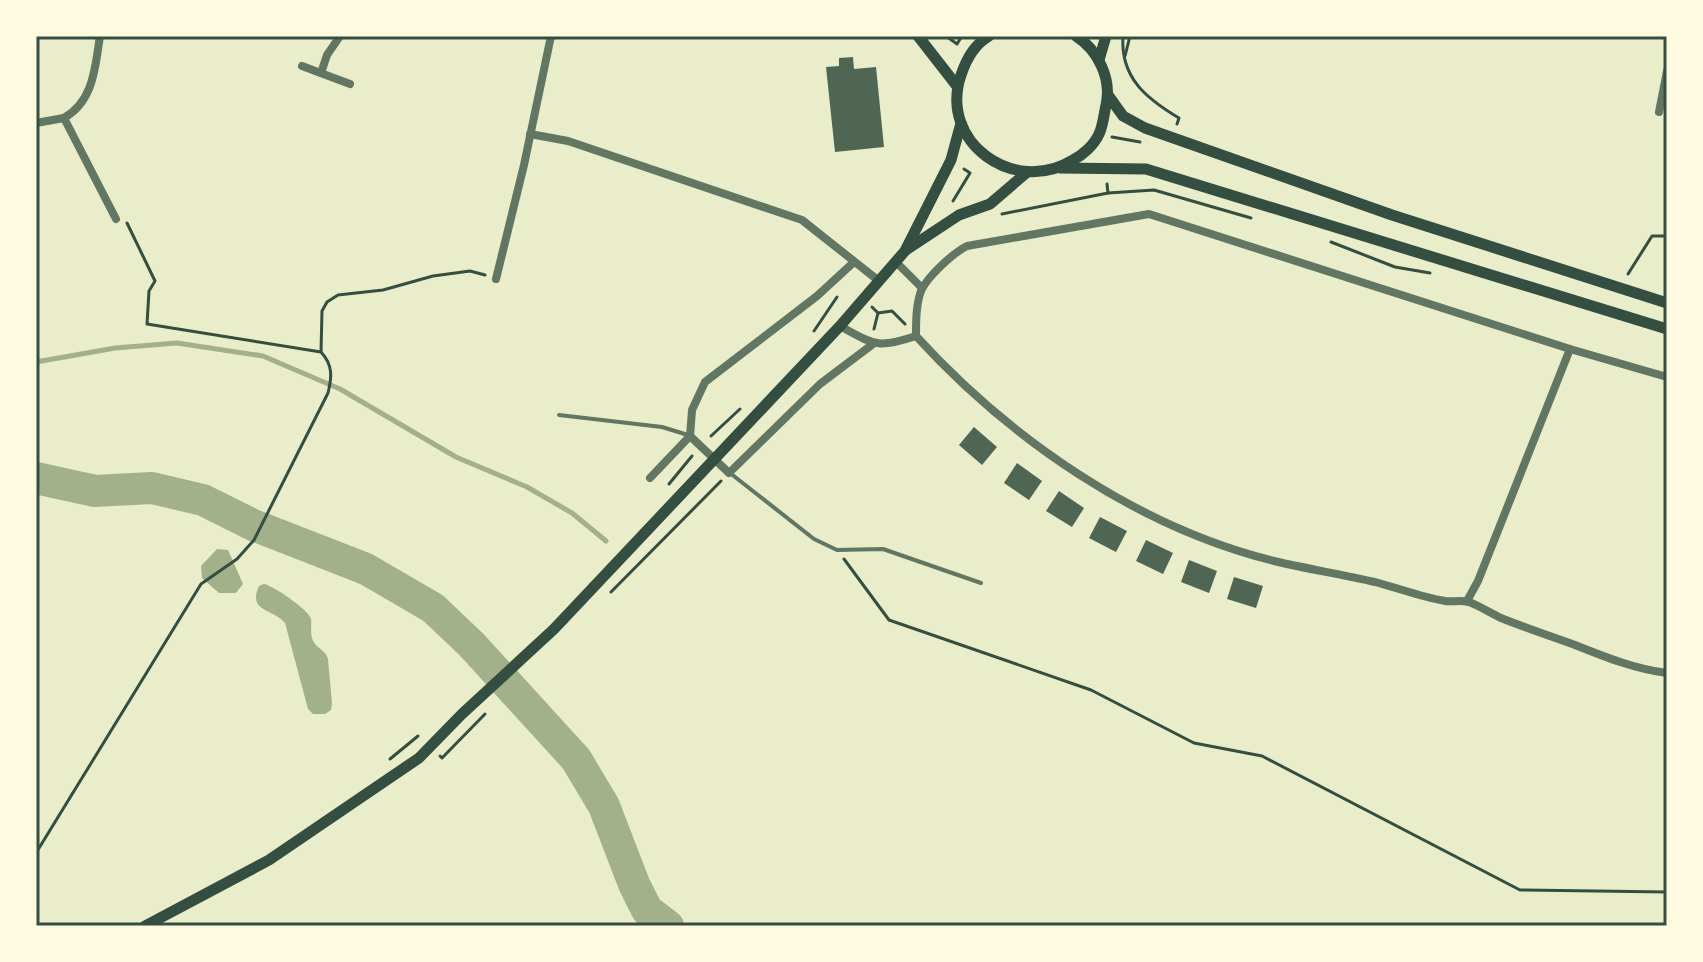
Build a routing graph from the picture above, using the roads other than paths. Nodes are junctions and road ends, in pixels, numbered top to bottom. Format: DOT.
graph roads {
  1 [pos="100,36"];
  2 [pos="340,36"];
  3 [pos="551,36"];
  4 [pos="918,36"];
  5 [pos="989,36"];
  6 [pos="1076,36"];
  7 [pos="1106,36"];
  8 [pos="1099,60"];
  9 [pos="302,66"];
  10 [pos="1667,71"];
  11 [pos="321,73"];
  12 [pos="350,84"];
  13 [pos="957,86"];
  14 [pos="1665,89"];
  15 [pos="1108,95"];
  16 [pos="1659,112"];
  17 [pos="64,118"];
  18 [pos="36,123"];
  19 [pos="961,123"];
  20 [pos="530,134"];
  21 [pos="1060,168"];
  22 [pos="1026,173"];
  23 [pos="116,219"];
  24 [pos="905,251"];
  25 [pos="854,262"];
  26 [pos="896,262"];
  27 [pos="496,279"];
  28 [pos="879,281"];
  29 [pos="922,288"];
  30 [pos="1667,303"];
  31 [pos="840,326"];
  32 [pos="1667,329"];
  33 [pos="916,336"];
  34 [pos="873,344"];
  35 [pos="1570,349"];
  36 [pos="1667,377"];
  37 [pos="559,415"];
  38 [pos="690,436"];
  39 [pos="713,458"];
  40 [pos="729,473"];
  41 [pos="650,478"];
  42 [pos="981,583"];
  43 [pos="1467,601"];
  44 [pos="1667,673"];
  45 [pos="145,926"];
  1 -- 17 [label="street"];
  2 -- 11 [label="street"];
  3 -- 20 [label="street"];
  4 -- 13 [label="main road"];
  5 -- 13 [label="main road"];
  6 -- 8 [label="main road"];
  7 -- 8 [label="main road"];
  8 -- 15 [label="main road"];
  9 -- 11 [label="street"];
  10 -- 14 [label="street"];
  11 -- 12 [label="street"];
  13 -- 19 [label="main road"];
  14 -- 16 [label="street"];
  15 -- 21 [label="main road"];
  15 -- 30 [label="main road"];
  17 -- 18 [label="street"];
  17 -- 23 [label="street"];
  19 -- 22 [label="main road"];
  19 -- 24 [label="main road"];
  20 -- 25 [label="street"];
  20 -- 27 [label="street"];
  21 -- 22 [label="main road"];
  21 -- 32 [label="main road"];
  22 -- 24 [label="main road"];
  24 -- 26 [label="main road"];
  25 -- 28 [label="street"];
  25 -- 38 [label="street"];
  26 -- 28 [label="main road"];
  26 -- 29 [label="street"];
  28 -- 31 [label="main road"];
  29 -- 33 [label="street"];
  29 -- 35 [label="street"];
  31 -- 34 [label="street"];
  31 -- 39 [label="main road"];
  33 -- 34 [label="street"];
  33 -- 43 [label="street"];
  34 -- 40 [label="street"];
  35 -- 36 [label="street"];
  35 -- 43 [label="street"];
  37 -- 38 [label="lane"];
  38 -- 39 [label="street"];
  38 -- 41 [label="street"];
  39 -- 40 [label="street"];
  39 -- 45 [label="main road"];
  40 -- 42 [label="lane"];
  43 -- 44 [label="street"];
}
